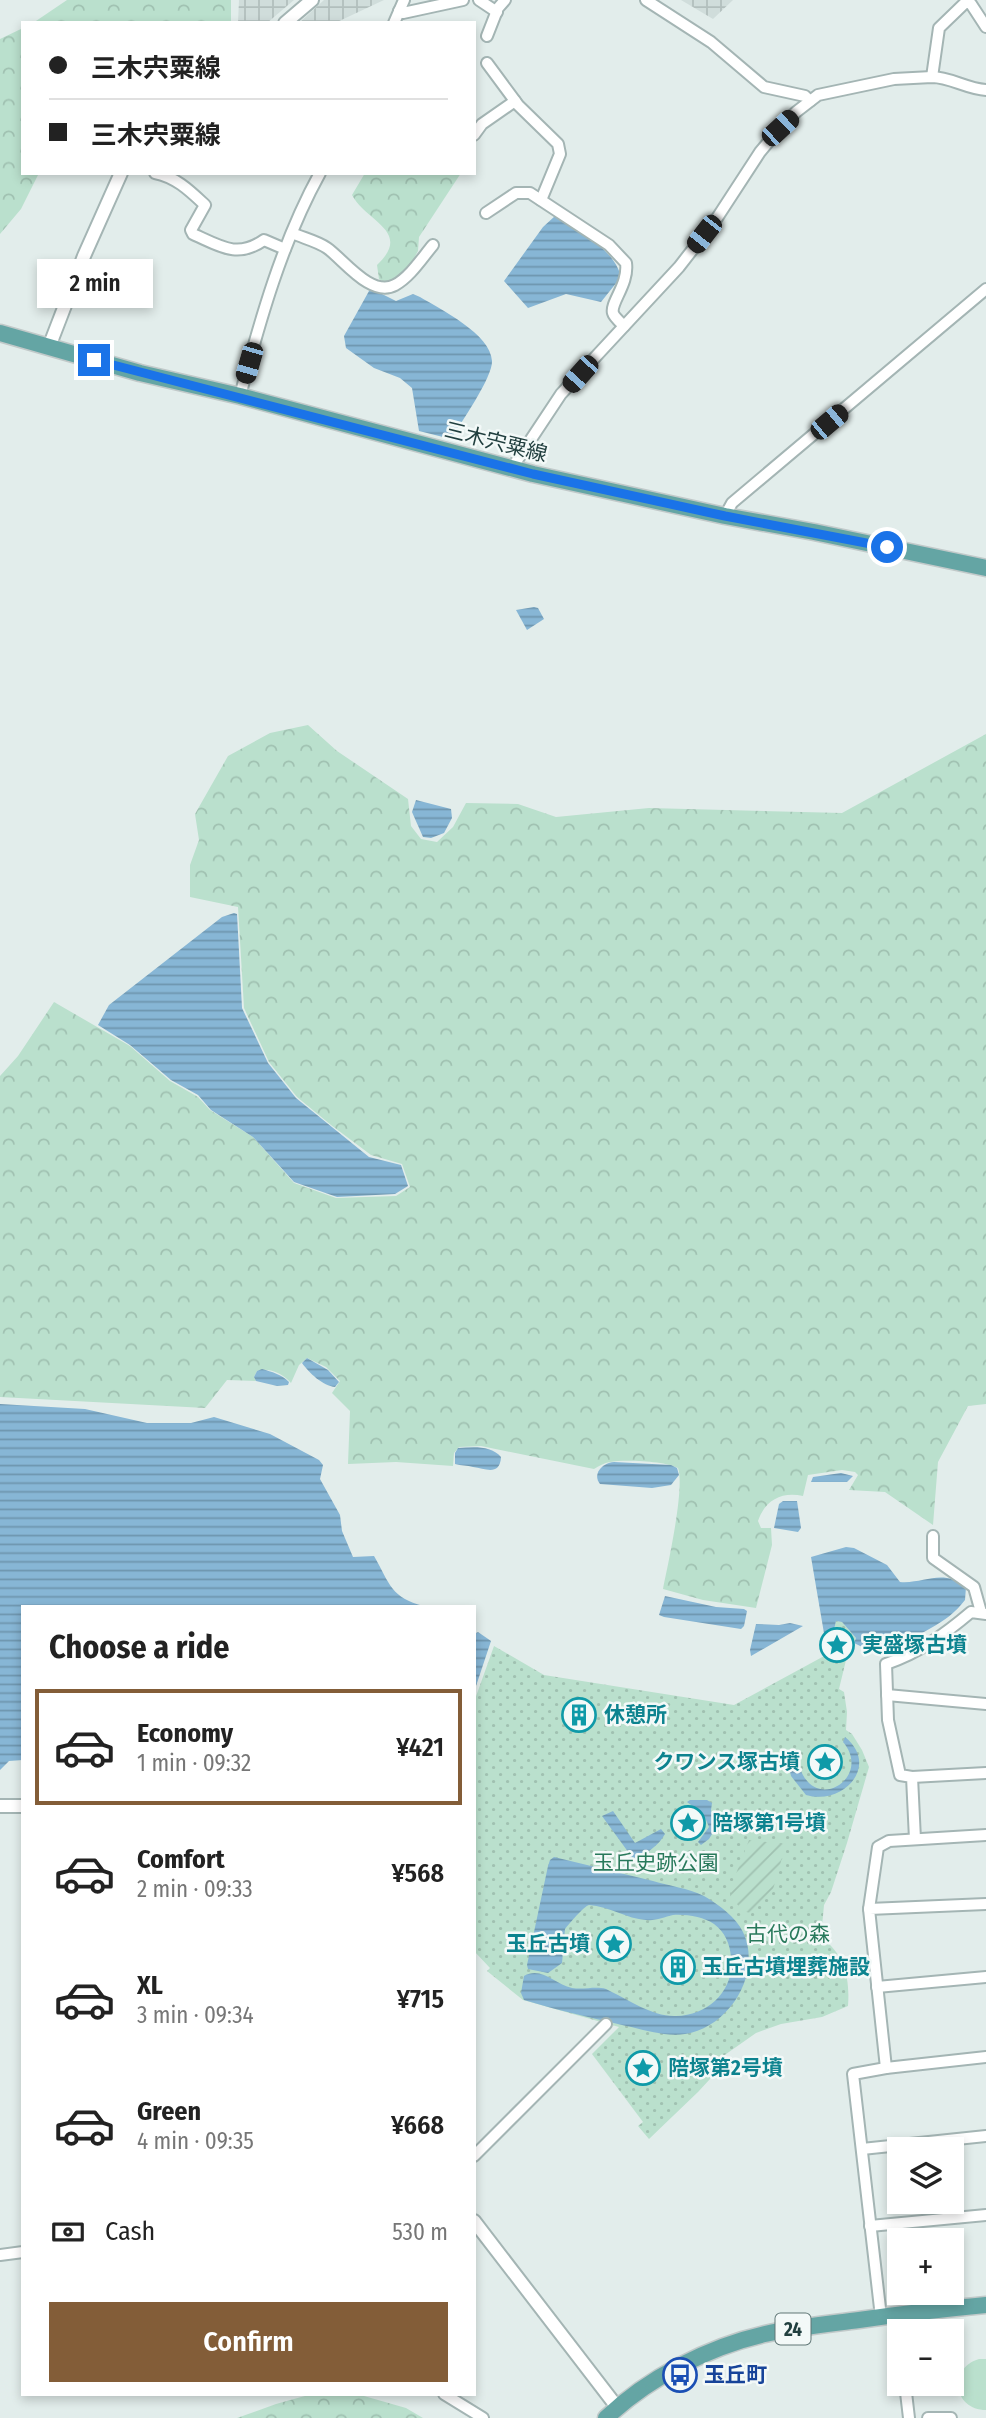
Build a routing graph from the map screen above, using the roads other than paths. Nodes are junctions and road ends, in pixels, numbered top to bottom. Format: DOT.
graph roads {
  1 [pos="312,0"];
  2 [pos="404,0"];
  3 [pos="463,0"];
  4 [pos="479,0"];
  5 [pos="505,0"];
  6 [pos="646,0"];
  7 [pos="400,11"];
  8 [pos="496,12"];
  9 [pos="287,21"];
  10 [pos="395,21"];
  11 [pos="986,27"];
  12 [pos="487,36"];
  13 [pos="487,63"];
  14 [pos="932,77"];
  15 [pos="986,90"];
  16 [pos="810,100"];
  17 [pos="515,101"];
  18 [pos="476,132"];
  19 [pos="120,175"];
  20 [pos="165,175"];
  21 [pos="319,175"];
  22 [pos="541,200"];
  23 [pos="486,213"];
  24 [pos="292,233"];
  25 [pos="433,245"];
  26 [pos="285,249"];
  27 [pos="986,289"];
  28 [pos="624,326"];
  29 [pos="0,333"];
  30 [pos="49,347"];
  31 [pos="240,396"];
  32 [pos="512,468"];
  33 [pos="725,516"];
  34 [pos="986,568"];
  35 [pos="933,1536"];
  36 [pos="981,1597"];
  37 [pos="984,1613"];
  38 [pos="887,1695"];
  39 [pos="986,1704"];
  40 [pos="986,1773"];
  41 [pos="912,1777"];
  42 [pos="0,1806"];
  43 [pos="21,1806"];
  44 [pos="986,1835"];
  45 [pos="915,1839"];
  46 [pos="986,1903"];
  47 [pos="869,1909"];
  48 [pos="986,1977"];
  49 [pos="877,1987"];
  50 [pos="606,2024"];
  51 [pos="986,2057"];
  52 [pos="886,2068"];
  53 [pos="986,2136"];
  54 [pos="862,2149"];
  55 [pos="476,2154"];
  56 [pos="986,2215"];
  57 [pos="476,2224"];
  58 [pos="870,2226"];
  59 [pos="21,2252"];
  60 [pos="0,2255"];
  61 [pos="986,2305"];
  62 [pos="889,2316"];
  63 [pos="890,2319"];
  64 [pos="447,2396"];
  65 [pos="906,2396"];
  66 [pos="612,2413"];
  67 [pos="483,2418"];
  68 [pos="909,2418"];
  69 [pos="928,2418"];
  70 [pos="951,2418"];
  1 -- 9 [label="street"];
  2 -- 7 [label="street"];
  3 -- 7 [label="street"];
  4 -- 8 [label="street"];
  5 -- 8 [label="street"];
  6 -- 16 [label="street"];
  7 -- 10 [label="street"];
  8 -- 12 [label="street"];
  11 -- 14 [label="street"];
  13 -- 17 [label="street"];
  14 -- 15 [label="street"];
  14 -- 16 [label="street"];
  16 -- 28 [label="street"];
  17 -- 18 [label="street"];
  17 -- 22 [label="street"];
  19 -- 30 [label="street"];
  20 -- 26 [label="street"];
  21 -- 24 [label="street"];
  22 -- 23 [label="street"];
  22 -- 28 [label="street"];
  24 -- 25 [label="street"];
  24 -- 26 [label="street"];
  26 -- 31 [label="street"];
  27 -- 33 [label="street"];
  28 -- 32 [label="street"];
  29 -- 30 [label="main road, 三木宍粟線"];
  30 -- 31 [label="main road, 三木宍粟線"];
  31 -- 32 [label="main road, 三木宍粟線"];
  32 -- 33 [label="main road, 三木宍粟線"];
  33 -- 34 [label="main road, 三木宍粟線"];
  35 -- 36 [label="street"];
  36 -- 37 [label="street"];
  37 -- 38 [label="street"];
  38 -- 39 [label="street"];
  38 -- 41 [label="street"];
  40 -- 41 [label="street"];
  41 -- 45 [label="street"];
  42 -- 43 [label="street"];
  44 -- 45 [label="street"];
  45 -- 47 [label="street"];
  46 -- 47 [label="street"];
  47 -- 49 [label="street"];
  48 -- 49 [label="street"];
  49 -- 52 [label="street"];
  50 -- 55 [label="street"];
  51 -- 52 [label="street"];
  52 -- 54 [label="street"];
  53 -- 54 [label="street"];
  54 -- 58 [label="street"];
  56 -- 58 [label="street"];
  57 -- 66 [label="street"];
  58 -- 62 [label="street"];
  59 -- 60 [label="street"];
  61 -- 62 [label="main road, 24"];
  62 -- 63 [label="street"];
  62 -- 66 [label="main road, 24"];
  64 -- 67 [label="street"];
  65 -- 68 [label="street"];
  69 -- 70 [label="street"];
}
